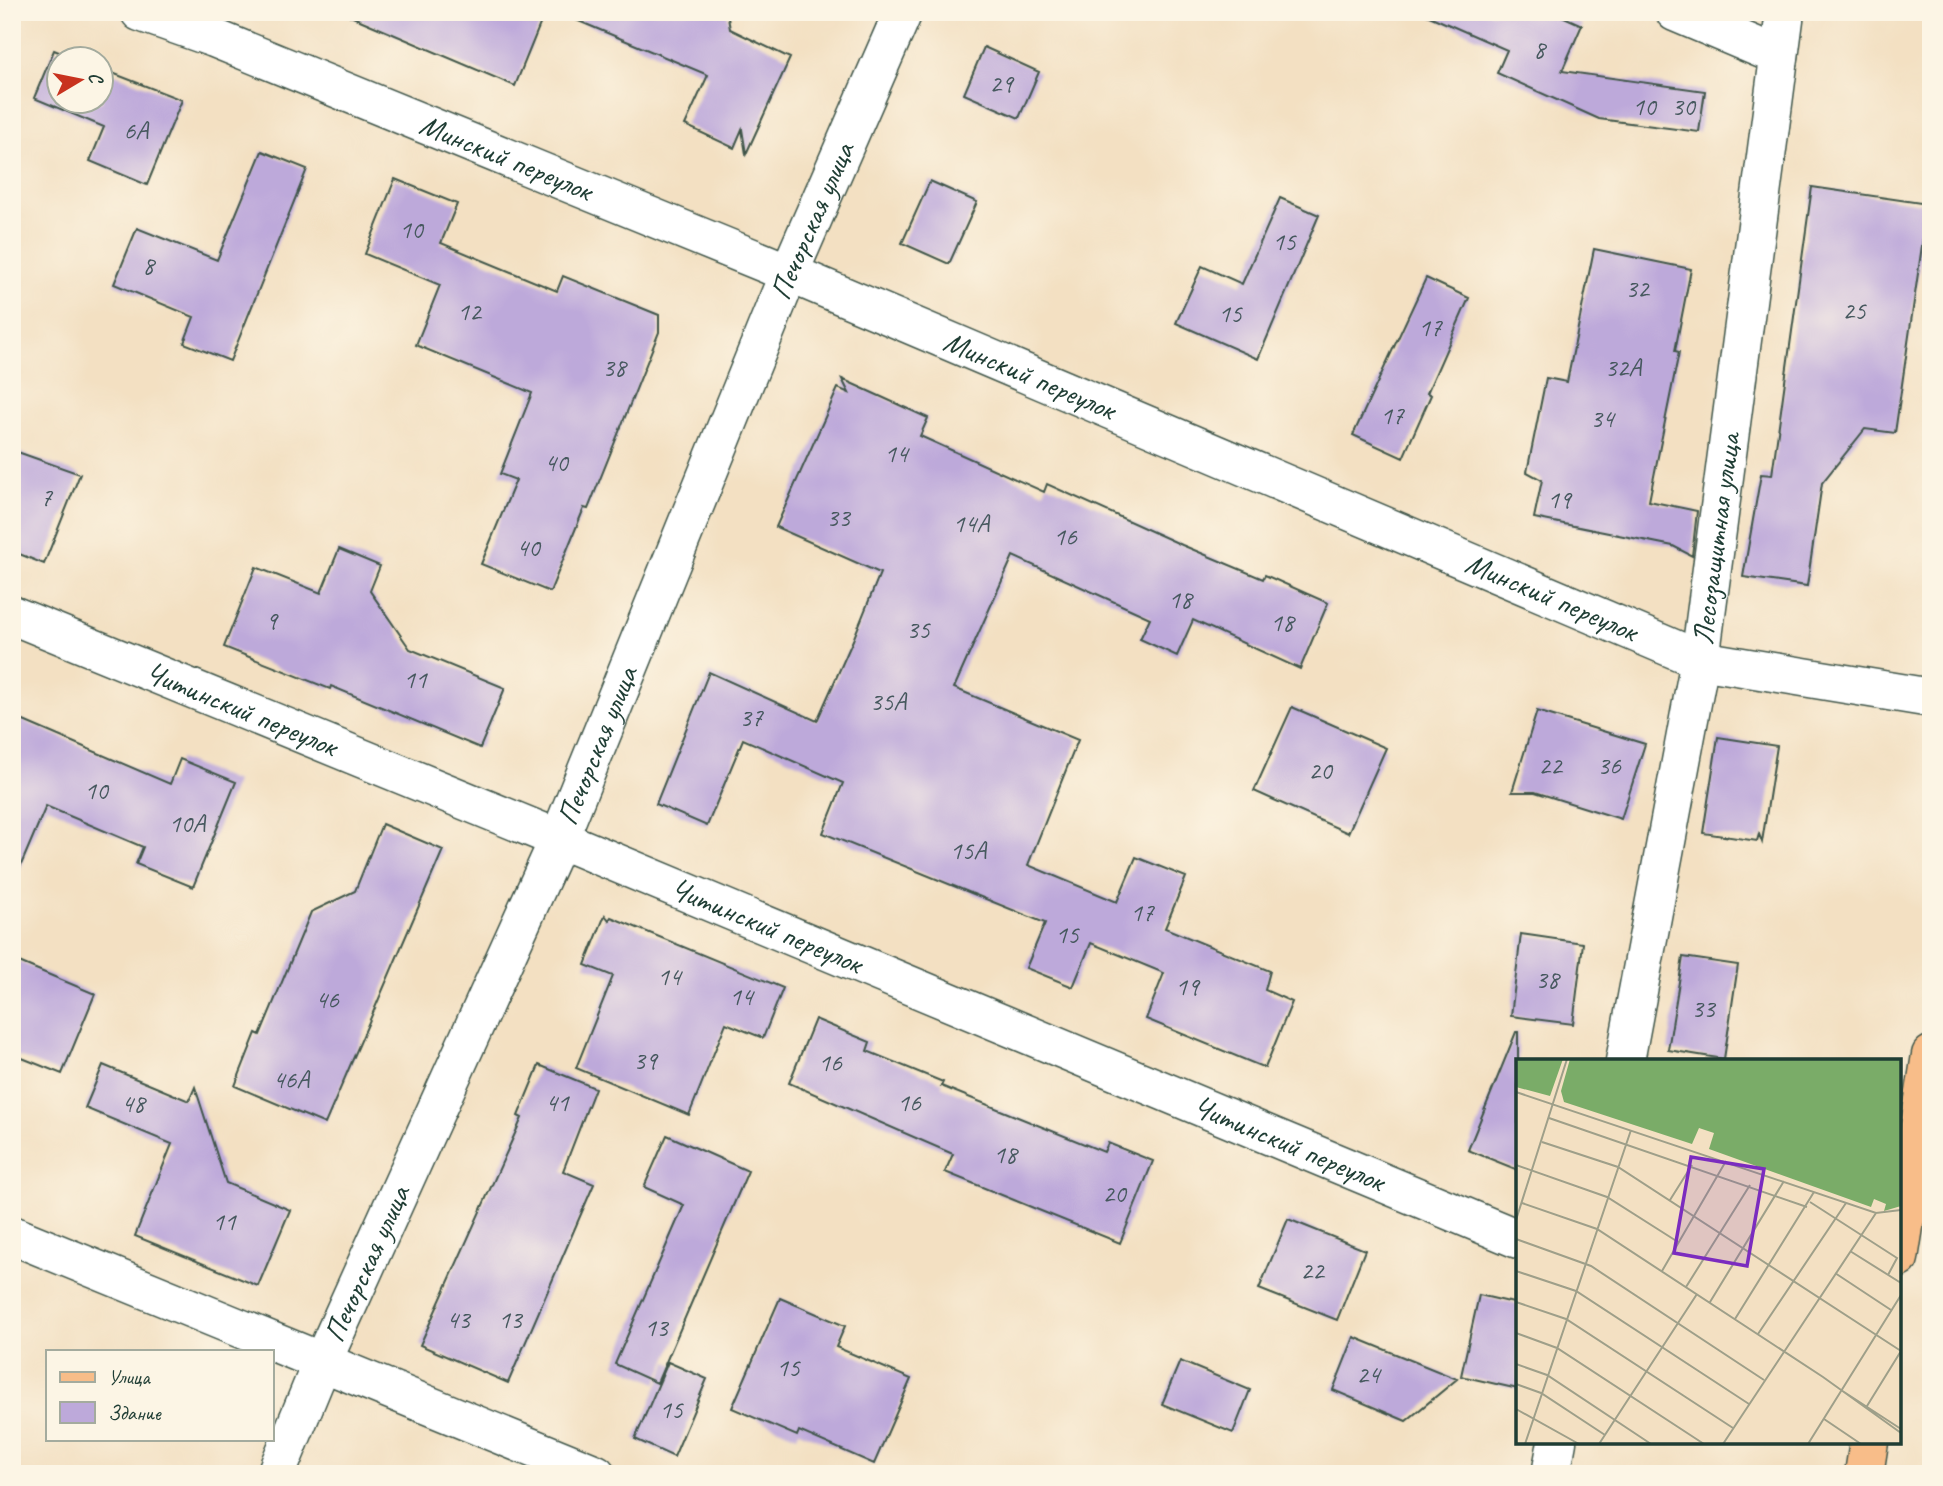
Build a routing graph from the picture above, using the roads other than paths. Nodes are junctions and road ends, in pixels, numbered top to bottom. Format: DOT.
graph roads {
  1 [pos="139,12"];
  2 [pos="903,12"];
  3 [pos="1675,12"];
  4 [pos="1785,12"];
  5 [pos="220,25"];
  6 [pos="1779,56"];
  7 [pos="789,273"];
  8 [pos="12,615"];
  9 [pos="1700,660"];
  10 [pos="1931,698"];
  11 [pos="559,839"];
  12 [pos="1931,1055"];
  13 [pos="1625,1059"];
  14 [pos="12,1235"];
  15 [pos="1516,1238"];
  16 [pos="1901,1245"];
  17 [pos="323,1360"];
  18 [pos="1557,1444"];
  19 [pos="1869,1444"];
  20 [pos="276,1474"];
  21 [pos="596,1474"];
  22 [pos="1552,1474"];
  23 [pos="1864,1474"];
  1 -- 5 [label="street, Минский переулок"];
  2 -- 7 [label="street, Печорская улица"];
  3 -- 6 [label="street"];
  4 -- 6 [label="street, Лесозащитная улица"];
  5 -- 7 [label="street, Минский переулок"];
  6 -- 9 [label="street, Лесозащитная улица"];
  7 -- 9 [label="street, Минский переулок"];
  7 -- 11 [label="street, Печорская улица"];
  8 -- 11 [label="street, Читинский переулок"];
  9 -- 10 [label="street, Минский переулок"];
  9 -- 13 [label="street, Лесозащитная улица"];
  11 -- 15 [label="street, Читинский переулок"];
  11 -- 17 [label="street, Печорская улица"];
  12 -- 16 [label="main road"];
  14 -- 17 [label="street"];
  17 -- 20 [label="street, Печорская улица"];
  17 -- 21 [label="street"];
  18 -- 22 [label="street"];
  19 -- 23 [label="main road"];
}
